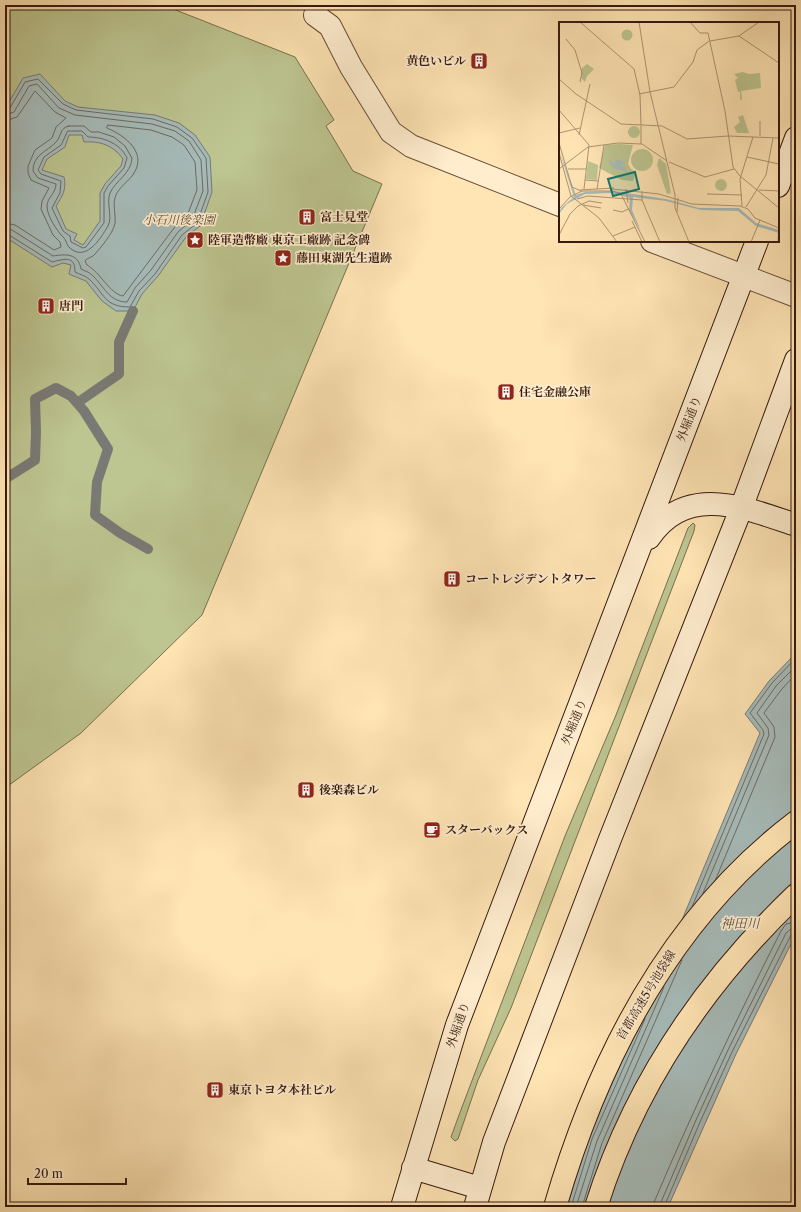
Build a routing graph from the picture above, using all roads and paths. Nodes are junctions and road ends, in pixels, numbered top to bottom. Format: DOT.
graph roads {
  1 [pos="315,15"];
  2 [pos="796,138"];
  3 [pos="779,183"];
  4 [pos="559,205"];
  5 [pos="655,242"];
  6 [pos="757,242"];
  7 [pos="744,276"];
  8 [pos="796,296"];
  9 [pos="796,360"];
  10 [pos="741,507"];
  11 [pos="796,525"];
  12 [pos="639,552"];
  13 [pos="796,822"];
  14 [pos="796,895"];
  15 [pos="413,1168"];
  16 [pos="477,1198"];
  17 [pos="402,1207"];
  18 [pos="555,1207"];
  19 [pos="596,1207"];
  1 -- 4 [label="main road"];
  2 -- 3 [label="main road"];
  5 -- 7 [label="main road"];
  6 -- 7 [label="main road, 外堀通り"];
  7 -- 8 [label="main road"];
  7 -- 12 [label="main road, 外堀通り"];
  9 -- 10 [label="main road"];
  10 -- 11 [label="main road"];
  10 -- 12 [label="main road"];
  10 -- 16 [label="main road"];
  12 -- 15 [label="main road, 外堀通り"];
  13 -- 18 [label="highway, 首都高速5号池袋線"];
  14 -- 19 [label="highway"];
  15 -- 16 [label="main road"];
  15 -- 17 [label="main road, 外堀通り"];
}
